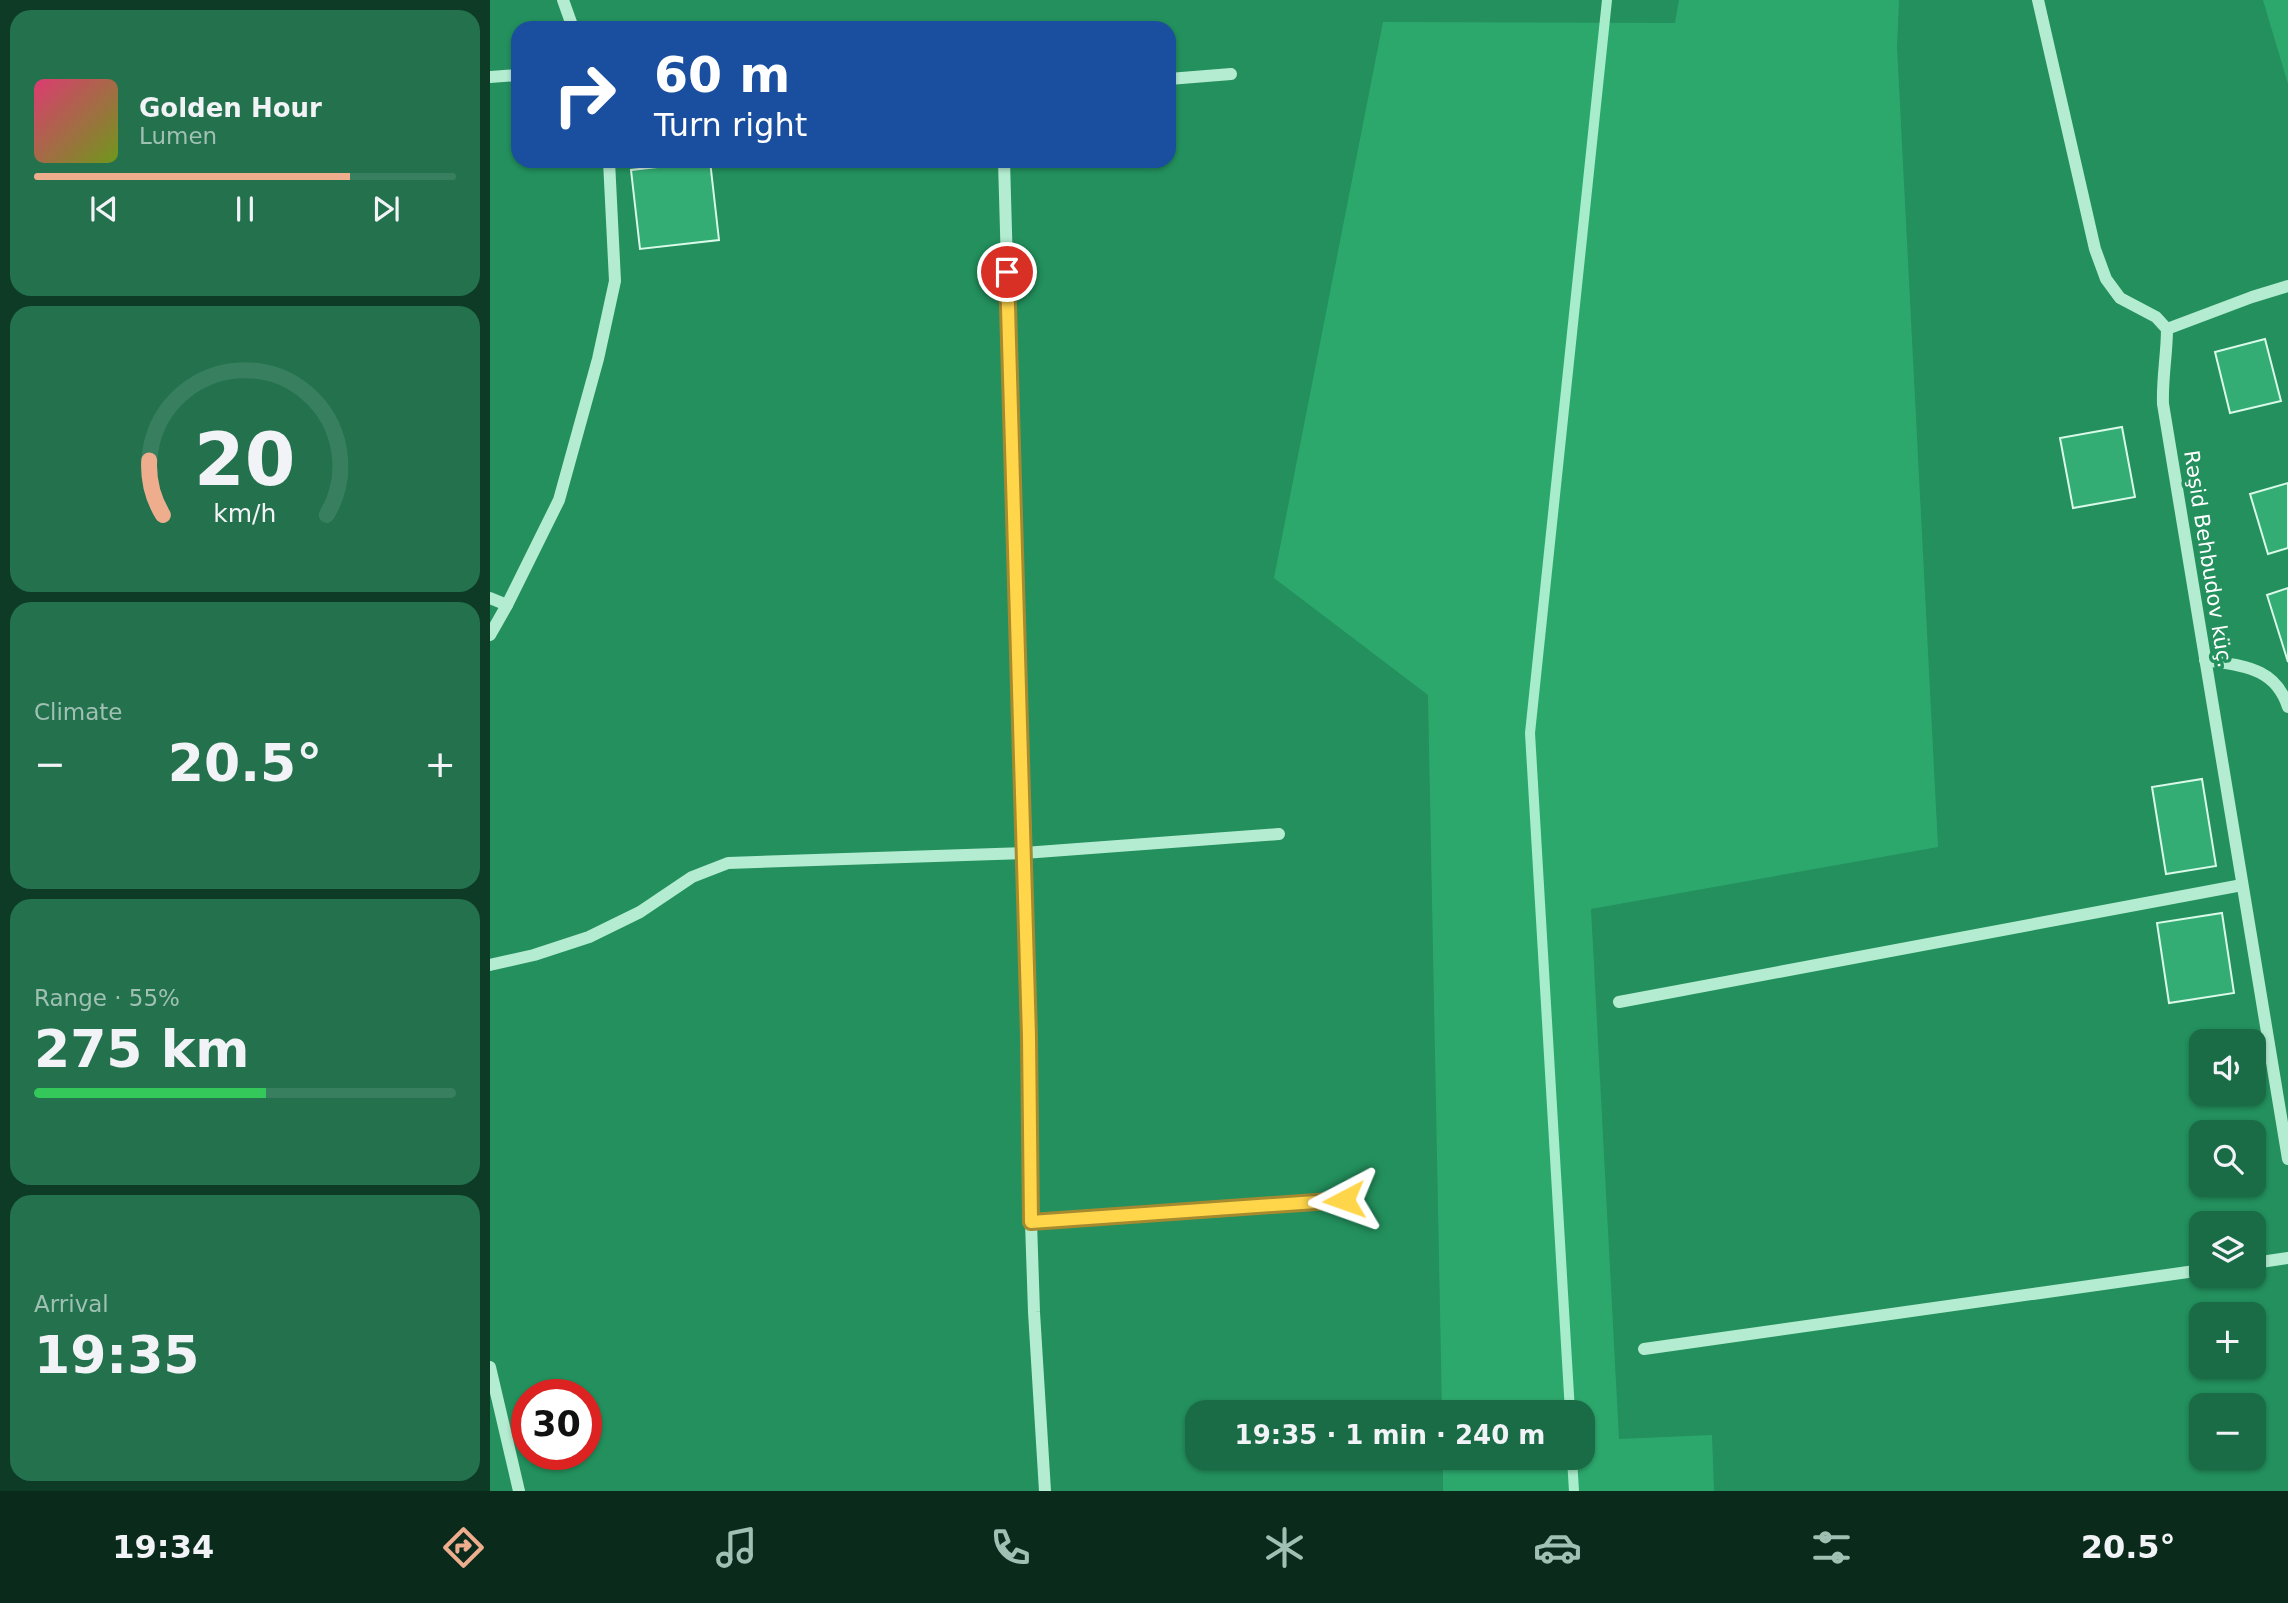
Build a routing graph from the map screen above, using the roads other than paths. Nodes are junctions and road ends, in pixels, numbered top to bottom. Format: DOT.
graph roads {
  1 [pos="563,0"];
  2 [pos="2038,0"];
  3 [pos="570,21"];
  4 [pos="1231,74"];
  5 [pos="511,76"];
  6 [pos="490,77"];
  7 [pos="1176,78"];
  8 [pos="609,168"];
  9 [pos="1004,168"];
  10 [pos="2288,286"];
  11 [pos="2167,329"];
  12 [pos="490,598"];
  13 [pos="507,605"];
  14 [pos="490,635"];
  15 [pos="2205,660"];
  16 [pos="2288,707"];
  17 [pos="1279,834"];
  18 [pos="1024,853"];
  19 [pos="2242,885"];
  20 [pos="490,965"];
  21 [pos="1619,1002"];
  22 [pos="2288,1158"];
  23 [pos="1344,1200"];
  24 [pos="1031,1222"];
  25 [pos="2288,1258"];
  26 [pos="2266,1261"];
  27 [pos="2189,1272"];
  28 [pos="1644,1349"];
  29 [pos="490,1367"];
  30 [pos="519,1491"];
  31 [pos="1045,1491"];
  1 -- 3 [label="street"];
  2 -- 11 [label="street"];
  4 -- 7 [label="street"];
  5 -- 6 [label="street"];
  8 -- 13 [label="street"];
  9 -- 18 [label="street"];
  10 -- 11 [label="street"];
  11 -- 15 [label="street, Rəşid Behbudov küç."];
  12 -- 13 [label="street"];
  13 -- 14 [label="street"];
  15 -- 16 [label="street"];
  15 -- 19 [label="street, Rəşid Behbudov küç."];
  17 -- 18 [label="street"];
  18 -- 20 [label="street"];
  18 -- 24 [label="street"];
  19 -- 21 [label="street"];
  19 -- 22 [label="street, Rəşid Behbudov küç."];
  23 -- 24 [label="street"];
  24 -- 31 [label="street"];
  25 -- 26 [label="street"];
  27 -- 28 [label="street"];
  29 -- 30 [label="street"];
}
